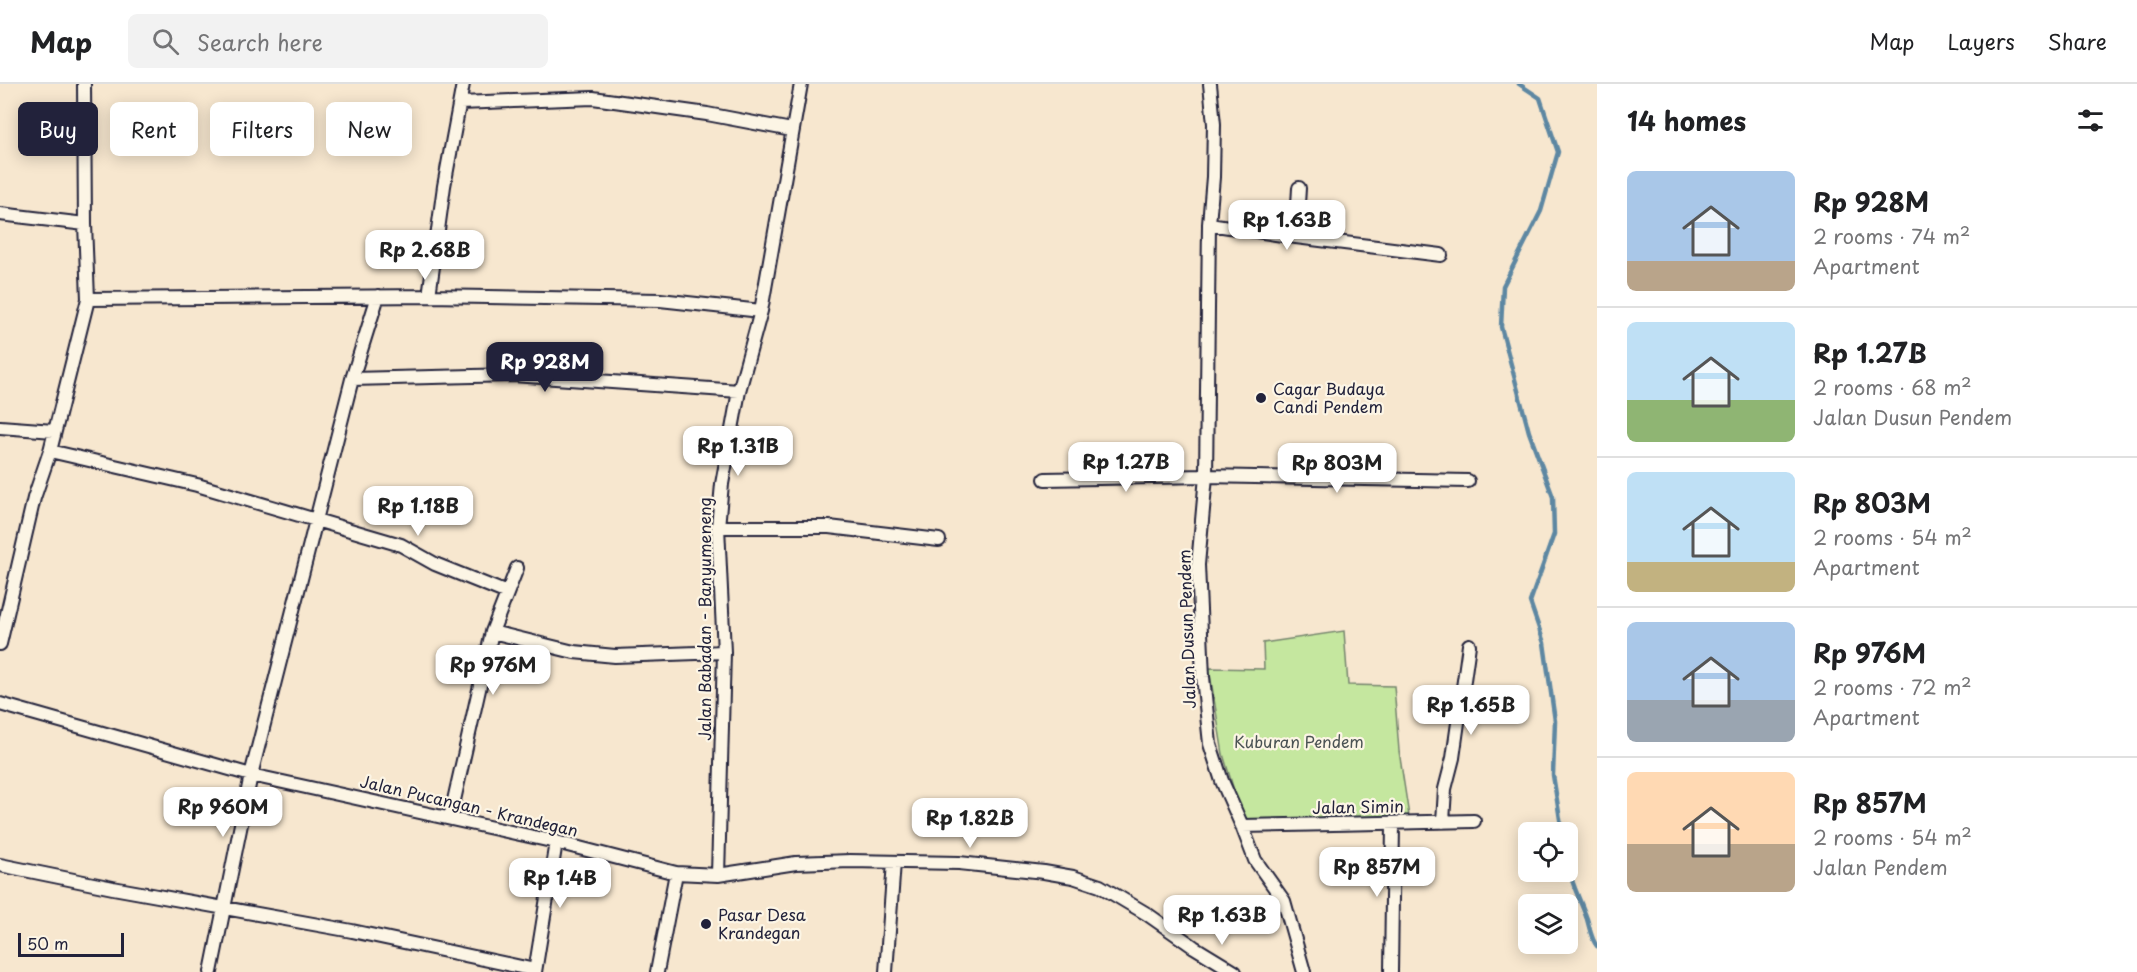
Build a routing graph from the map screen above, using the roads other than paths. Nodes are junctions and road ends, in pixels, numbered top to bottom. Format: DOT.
graph roads {
  1 [pos="84,84"];
  2 [pos="463,84"];
  3 [pos="801,84"];
  4 [pos="1210,84"];
  5 [pos="460,103"];
  6 [pos="792,130"];
  7 [pos="1299,188"];
  8 [pos="0,214"];
  9 [pos="85,224"];
  10 [pos="1209,224"];
  11 [pos="1296,237"];
  12 [pos="1441,255"];
  13 [pos="378,296"];
  14 [pos="429,296"];
  15 [pos="88,299"];
  16 [pos="761,311"];
  17 [pos="352,379"];
  18 [pos="739,391"];
  19 [pos="0,427"];
  20 [pos="54,431"];
  21 [pos="50,451"];
  22 [pos="1206,476"];
  23 [pos="1045,479"];
  24 [pos="1468,481"];
  25 [pos="315,520"];
  26 [pos="718,527"];
  27 [pos="939,540"];
  28 [pos="518,568"];
  29 [pos="507,592"];
  30 [pos="492,632"];
  31 [pos="0,644"];
  32 [pos="1469,645"];
  33 [pos="724,652"];
  34 [pos="0,704"];
  35 [pos="251,775"];
  36 [pos="450,818"];
  37 [pos="1474,821"];
  38 [pos="1443,822"];
  39 [pos="1393,824"];
  40 [pos="1242,826"];
  41 [pos="556,842"];
  42 [pos="894,862"];
  43 [pos="0,865"];
  44 [pos="676,873"];
  45 [pos="718,875"];
  46 [pos="224,908"];
  47 [pos="535,971"];
  48 [pos="1234,971"];
  49 [pos="211,972"];
  50 [pos="657,972"];
  51 [pos="886,972"];
  52 [pos="1304,972"];
  53 [pos="1391,972"];
  1 -- 9 [label="street"];
  2 -- 5 [label="street"];
  3 -- 6 [label="street, Jalan Babadan - Banyumeneng"];
  4 -- 10 [label="street, Jalan Dusun Pendem"];
  5 -- 6 [label="street"];
  5 -- 14 [label="street"];
  6 -- 16 [label="street, Jalan Babadan - Banyumeneng"];
  7 -- 11 [label="street"];
  8 -- 9 [label="street"];
  9 -- 15 [label="street"];
  10 -- 11 [label="street"];
  10 -- 22 [label="street, Jalan Dusun Pendem"];
  11 -- 12 [label="street"];
  13 -- 14 [label="street"];
  13 -- 15 [label="street"];
  13 -- 17 [label="street"];
  14 -- 16 [label="street"];
  15 -- 20 [label="street"];
  16 -- 18 [label="street, Jalan Babadan - Banyumeneng"];
  17 -- 18 [label="street"];
  17 -- 25 [label="street"];
  18 -- 26 [label="street, Jalan Babadan - Banyumeneng"];
  19 -- 20 [label="street"];
  20 -- 21 [label="street"];
  21 -- 25 [label="street"];
  21 -- 31 [label="street"];
  22 -- 23 [label="street"];
  22 -- 24 [label="street"];
  22 -- 40 [label="street, Jalan Dusun Pendem"];
  25 -- 29 [label="street"];
  25 -- 35 [label="street"];
  26 -- 27 [label="street"];
  26 -- 33 [label="street, Jalan Babadan - Banyumeneng"];
  28 -- 29 [label="street"];
  29 -- 30 [label="street"];
  30 -- 33 [label="street"];
  30 -- 36 [label="street"];
  32 -- 38 [label="street"];
  33 -- 45 [label="street, Jalan Babadan - Banyumeneng"];
  34 -- 35 [label="street, Jalan Pucangan - Krandegan"];
  35 -- 36 [label="street, Jalan Pucangan - Krandegan"];
  35 -- 46 [label="street"];
  36 -- 41 [label="street, Jalan Pucangan - Krandegan"];
  37 -- 38 [label="street, Jalan Simin"];
  38 -- 39 [label="street, Jalan Simin"];
  39 -- 40 [label="street, Jalan Simin"];
  39 -- 53 [label="street"];
  40 -- 52 [label="street, Jalan Dusun Pendem"];
  41 -- 44 [label="street, Jalan Pucangan - Krandegan"];
  41 -- 47 [label="street"];
  42 -- 45 [label="street, Jalan Pucangan - Krandegan"];
  42 -- 48 [label="street, Jalan Pucangan - Krandegan"];
  42 -- 51 [label="street"];
  43 -- 46 [label="street"];
  44 -- 45 [label="street, Jalan Pucangan - Krandegan"];
  44 -- 50 [label="street"];
  46 -- 47 [label="street"];
  46 -- 49 [label="street"];
}
